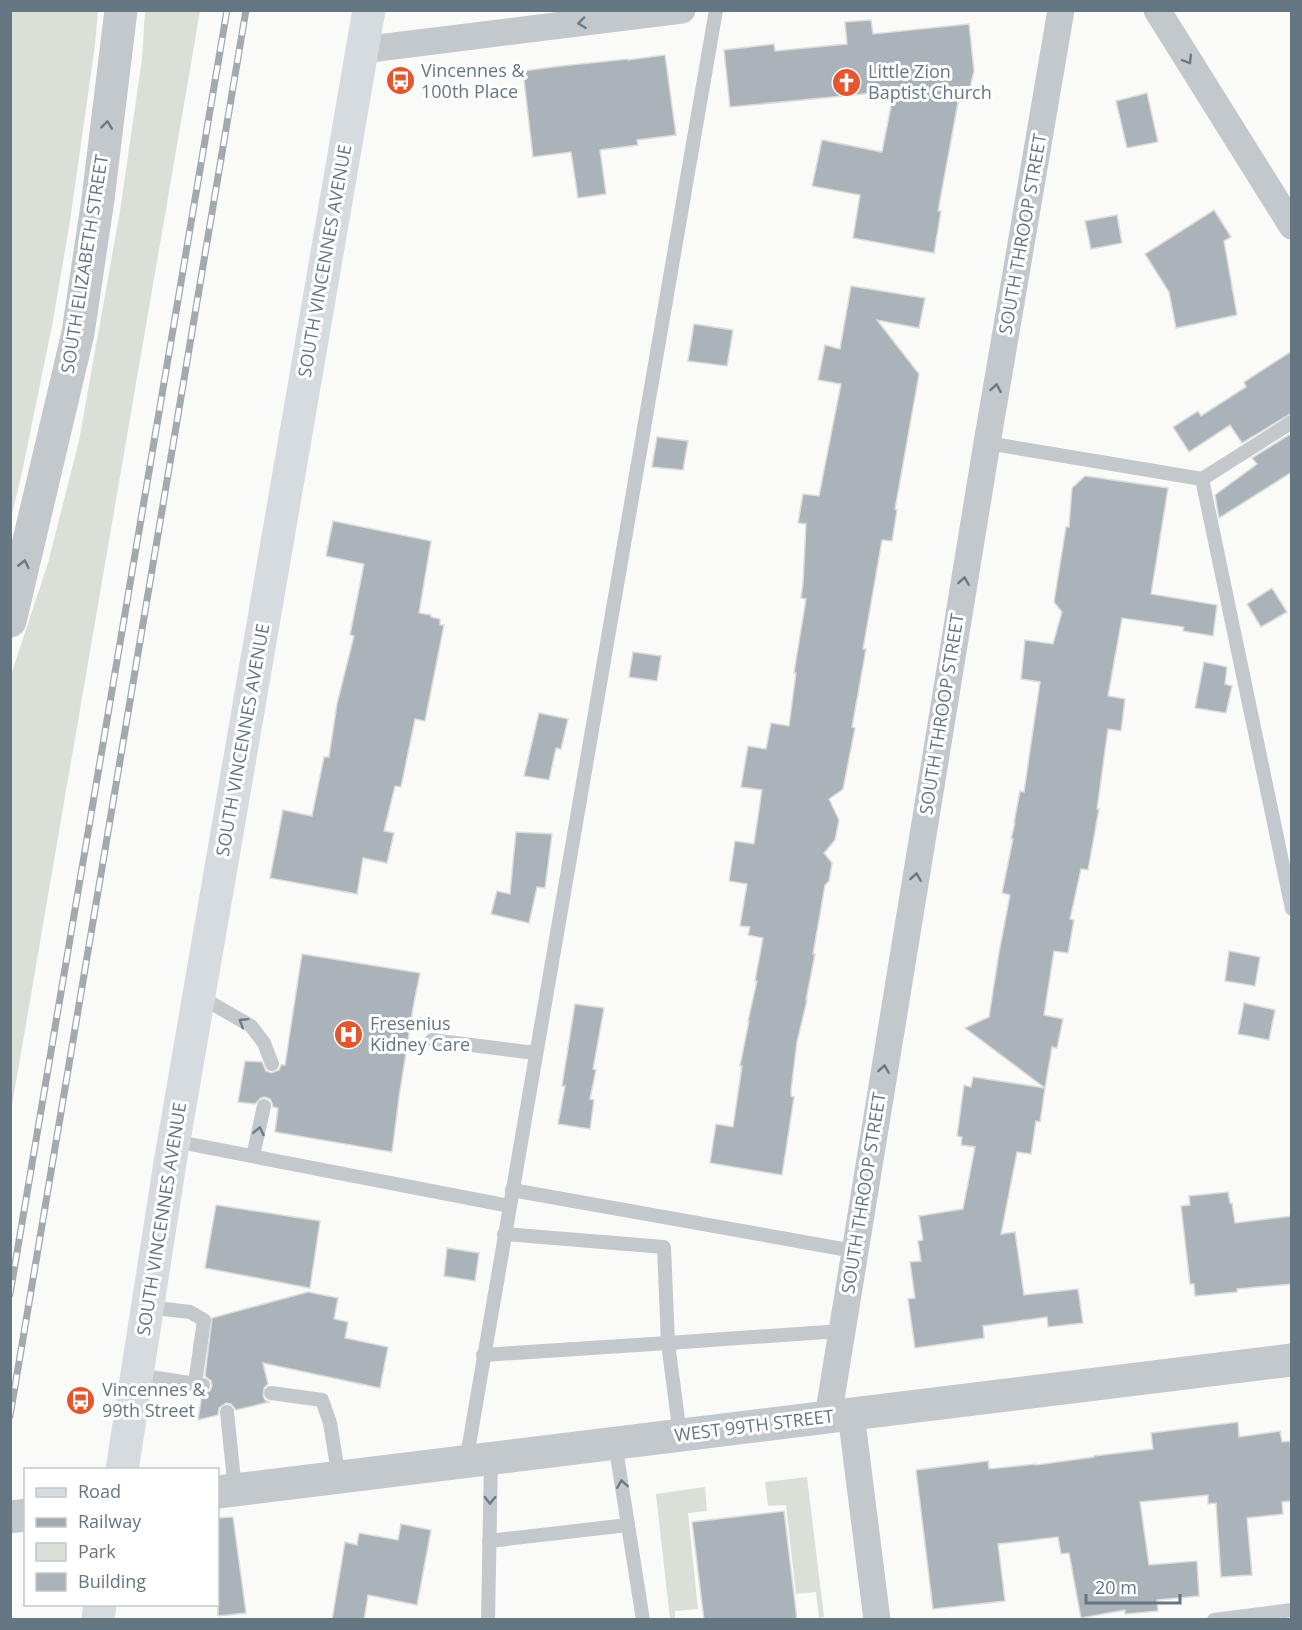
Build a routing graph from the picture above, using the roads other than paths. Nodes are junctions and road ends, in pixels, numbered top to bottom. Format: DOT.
graph roads {
  1 [pos="121,10"];
  2 [pos="369,10"];
  3 [pos="682,10"];
  4 [pos="716,10"];
  5 [pos="1061,10"];
  6 [pos="1157,10"];
  7 [pos="362,50"];
  8 [pos="1292,226"];
  9 [pos="1292,422"];
  10 [pos="987,443"];
  11 [pos="1202,479"];
  12 [pos="10,621"];
  13 [pos="1292,909"];
  14 [pos="199,996"];
  15 [pos="432,1040"];
  16 [pos="536,1053"];
  17 [pos="272,1064"];
  18 [pos="264,1106"];
  19 [pos="174,1141"];
  20 [pos="253,1156"];
  21 [pos="512,1190"];
  22 [pos="509,1206"];
  23 [pos="504,1234"];
  24 [pos="854,1251"];
  25 [pos="147,1307"];
  26 [pos="841,1331"];
  27 [pos="668,1343"];
  28 [pos="483,1355"];
  29 [pos="1292,1360"];
  30 [pos="137,1375"];
  31 [pos="271,1393"];
  32 [pos="227,1412"];
  33 [pos="840,1416"];
  34 [pos="680,1436"];
  35 [pos="615,1443"];
  36 [pos="478,1460"];
  37 [pos="122,1468"];
  38 [pos="339,1478"];
  39 [pos="226,1491"];
  40 [pos="628,1525"];
  41 [pos="489,1541"];
  42 [pos="1292,1610"];
  43 [pos="488,1620"];
  44 [pos="643,1620"];
  45 [pos="877,1620"];
  46 [pos="1214,1620"];
  12 -- 1 [label="street, SOUTH ELIZABETH STREET, one-way"];
  2 -- 7 [label="main road, SOUTH VINCENNES AVENUE"];
  3 -- 7 [label="street, one-way"];
  4 -- 16 [label="lane"];
  10 -- 5 [label="street, SOUTH THROOP STREET, one-way"];
  6 -- 8 [label="street, one-way"];
  7 -- 14 [label="main road, SOUTH VINCENNES AVENUE"];
  9 -- 11 [label="lane"];
  10 -- 11 [label="lane"];
  24 -- 10 [label="street, SOUTH THROOP STREET, one-way"];
  11 -- 13 [label="lane"];
  17 -- 14 [label="lane, one-way"];
  14 -- 19 [label="main road, SOUTH VINCENNES AVENUE"];
  15 -- 16 [label="lane"];
  16 -- 21 [label="lane"];
  20 -- 18 [label="lane, one-way"];
  19 -- 20 [label="lane"];
  19 -- 25 [label="main road, SOUTH VINCENNES AVENUE"];
  20 -- 22 [label="lane"];
  21 -- 22 [label="lane"];
  21 -- 24 [label="lane"];
  22 -- 23 [label="lane"];
  23 -- 27 [label="lane"];
  23 -- 28 [label="lane"];
  24 -- 26 [label="street, SOUTH THROOP STREET"];
  25 -- 30 [label="main road, SOUTH VINCENNES AVENUE"];
  25 -- 30 [label="lane"];
  26 -- 27 [label="lane"];
  26 -- 33 [label="street, SOUTH THROOP STREET"];
  27 -- 28 [label="lane"];
  27 -- 34 [label="lane"];
  28 -- 36 [label="lane"];
  29 -- 33 [label="street, WEST 99TH STREET"];
  30 -- 37 [label="main road, SOUTH VINCENNES AVENUE"];
  31 -- 38 [label="lane"];
  32 -- 39 [label="lane"];
  33 -- 34 [label="street, WEST 99TH STREET"];
  33 -- 45 [label="street, SOUTH THROOP STREET"];
  34 -- 35 [label="street, WEST 99TH STREET"];
  35 -- 36 [label="street, WEST 99TH STREET"];
  40 -- 35 [label="lane, one-way"];
  36 -- 38 [label="street, WEST 99TH STREET"];
  36 -- 41 [label="lane, one-way"];
  38 -- 39 [label="street, WEST 99TH STREET"];
  40 -- 41 [label="lane"];
  40 -- 44 [label="lane"];
  41 -- 43 [label="lane"];
  42 -- 46 [label="lane"];
}
